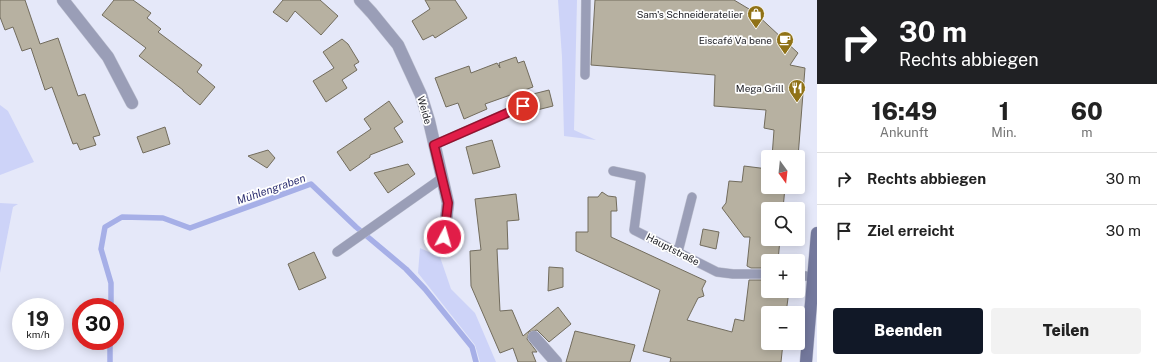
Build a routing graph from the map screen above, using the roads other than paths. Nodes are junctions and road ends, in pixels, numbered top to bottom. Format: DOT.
graph roads {
  1 [pos="63,0"];
  2 [pos="360,0"];
  3 [pos="586,0"];
  4 [pos="585,75"];
  5 [pos="132,103"];
  6 [pos="523,106"];
  7 [pos="434,145"];
  8 [pos="613,171"];
  9 [pos="442,178"];
  10 [pos="692,197"];
  11 [pos="817,233"];
  12 [pos="444,237"];
  13 [pos="337,252"];
  14 [pos="678,252"];
  15 [pos="816,263"];
  16 [pos="761,274"];
  17 [pos="805,276"];
  18 [pos="813,277"];
  19 [pos="813,325"];
  20 [pos="534,337"];
  21 [pos="556,362"];
  22 [pos="806,362"];
  1 -- 5 [label="street"];
  2 -- 7 [label="street, Weide"];
  3 -- 4 [label="lane"];
  6 -- 7 [label="lane"];
  7 -- 9 [label="street, Weide"];
  8 -- 14 [label="lane, Hauptstraße"];
  9 -- 12 [label="street, Weide"];
  9 -- 13 [label="lane"];
  10 -- 14 [label="lane"];
  11 -- 15 [label="main road"];
  14 -- 16 [label="lane, Hauptstraße"];
  15 -- 18 [label="main road"];
  17 -- 18 [label="lane"];
  18 -- 19 [label="main road"];
  19 -- 22 [label="main road"];
  20 -- 21 [label="street"];
}
